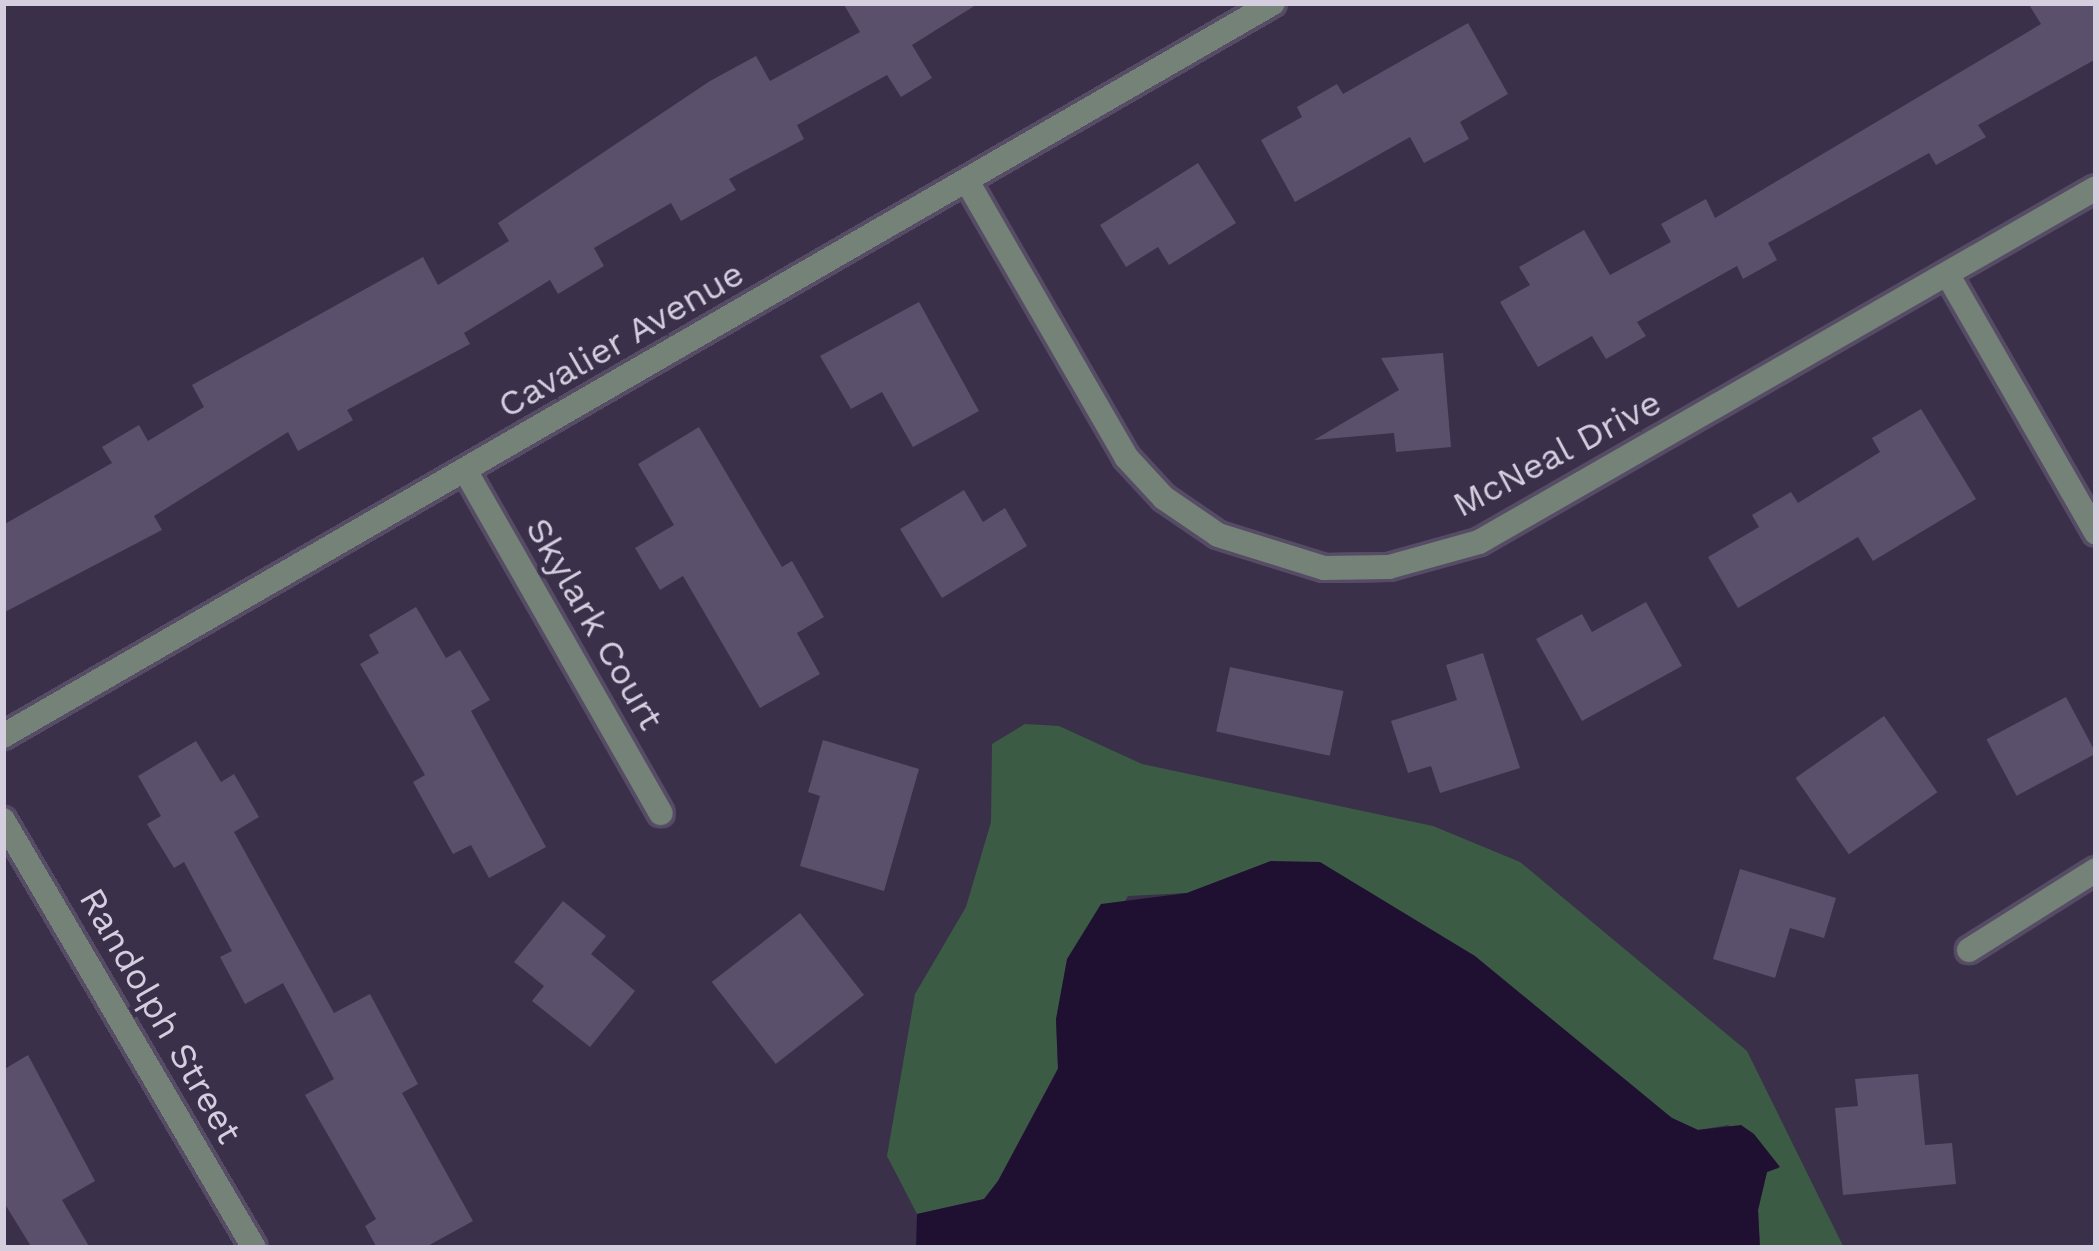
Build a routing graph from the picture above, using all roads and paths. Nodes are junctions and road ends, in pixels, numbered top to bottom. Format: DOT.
graph roads {
  1 [pos="1273,3"];
  2 [pos="968,183"];
  3 [pos="2096,188"];
  4 [pos="1949,277"];
  5 [pos="465,470"];
  6 [pos="2096,533"];
  7 [pos="3,736"];
  8 [pos="661,813"];
  9 [pos="3,820"];
  10 [pos="2096,870"];
  11 [pos="1969,950"];
  12 [pos="254,1248"];
  1 -- 2 [label="street, Cavalier Avenue"];
  2 -- 4 [label="street, McNeal Drive"];
  2 -- 5 [label="street, Cavalier Avenue"];
  3 -- 4 [label="street, McNeal Drive"];
  4 -- 6 [label="street"];
  5 -- 7 [label="street, Cavalier Avenue"];
  5 -- 8 [label="street, Skylark Court"];
  9 -- 12 [label="street, Randolph Street"];
  10 -- 11 [label="street"];
}
